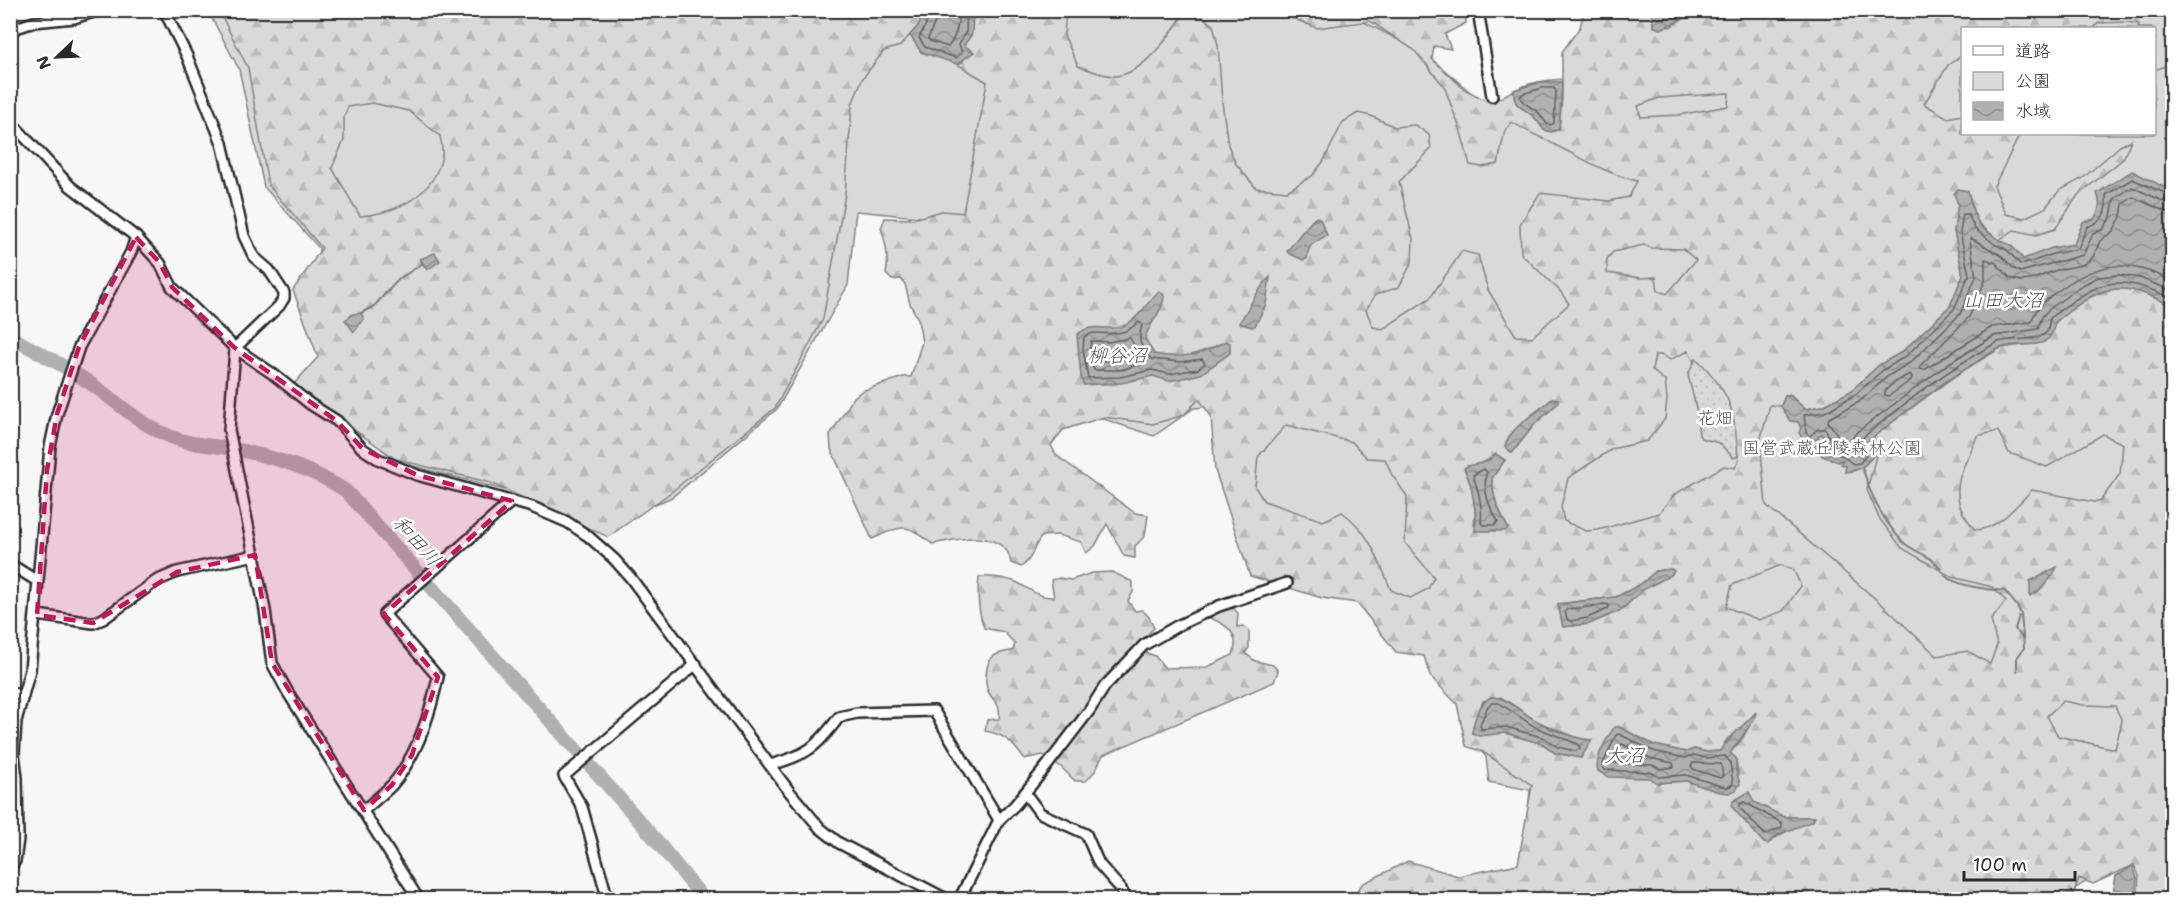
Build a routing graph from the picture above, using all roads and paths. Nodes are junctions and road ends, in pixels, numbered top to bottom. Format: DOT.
graph roads {
  1 [pos="100,10"];
  2 [pos="164,10"];
  3 [pos="1478,10"];
  4 [pos="10,30"];
  5 [pos="1492,96"];
  6 [pos="10,121"];
  7 [pos="136,237"];
  8 [pos="235,348"];
  9 [pos="512,501"];
  10 [pos="255,555"];
  11 [pos="10,564"];
  12 [pos="37,581"];
  13 [pos="1287,583"];
  14 [pos="37,615"];
  15 [pos="696,664"];
  16 [pos="10,692"];
  17 [pos="23,696"];
  18 [pos="770,765"];
  19 [pos="1025,793"];
  20 [pos="363,810"];
  21 [pos="999,820"];
  22 [pos="10,868"];
  23 [pos="419,900"];
  24 [pos="608,900"];
  25 [pos="948,900"];
  26 [pos="959,900"];
  27 [pos="1126,900"];
  1 -- 4 [label="street"];
  2 -- 8 [label="street"];
  3 -- 5 [label="street"];
  6 -- 7 [label="street"];
  7 -- 8 [label="street"];
  7 -- 12 [label="street"];
  8 -- 9 [label="street"];
  8 -- 10 [label="street"];
  9 -- 15 [label="street"];
  9 -- 20 [label="street"];
  10 -- 14 [label="street"];
  10 -- 20 [label="street"];
  11 -- 12 [label="street"];
  12 -- 14 [label="street"];
  13 -- 19 [label="street"];
  14 -- 17 [label="street"];
  15 -- 18 [label="street"];
  15 -- 24 [label="street"];
  16 -- 17 [label="street"];
  17 -- 22 [label="street"];
  18 -- 21 [label="street"];
  18 -- 25 [label="street"];
  19 -- 21 [label="street"];
  19 -- 27 [label="street"];
  20 -- 23 [label="street"];
  21 -- 26 [label="street"];
}
